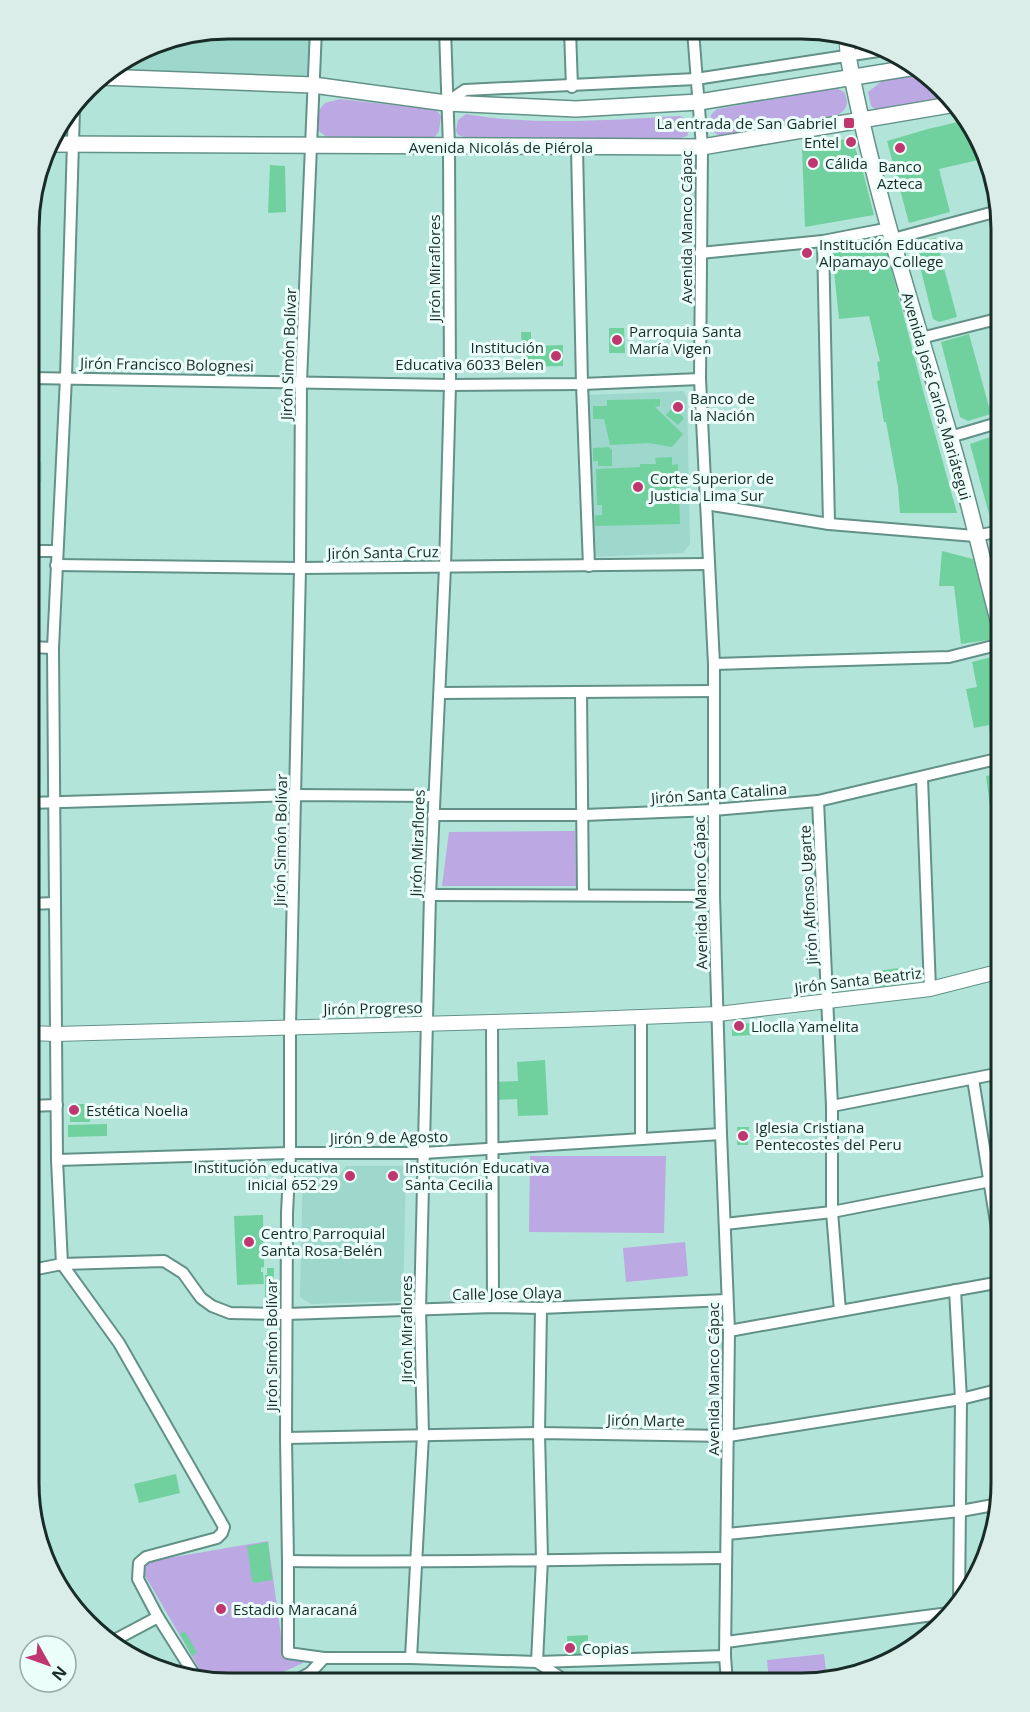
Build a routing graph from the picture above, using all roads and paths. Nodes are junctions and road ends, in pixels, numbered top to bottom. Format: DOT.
graph roads {
  1 [pos="315,39"];
  2 [pos="445,39"];
  3 [pos="570,39"];
  4 [pos="694,39"];
  5 [pos="847,44"];
  6 [pos="871,52"];
  7 [pos="848,56"];
  8 [pos="903,69"];
  9 [pos="116,77"];
  10 [pos="852,78"];
  11 [pos="696,79"];
  12 [pos="313,85"];
  13 [pos="572,87"];
  14 [pos="699,102"];
  15 [pos="446,103"];
  16 [pos="945,106"];
  17 [pos="861,119"];
  18 [pos="73,121"];
  19 [pos="60,144"];
  20 [pos="72,144"];
  21 [pos="312,146"];
  22 [pos="702,147"];
  23 [pos="449,148"];
  24 [pos="577,148"];
  25 [pos="990,213"];
  26 [pos="892,234"];
  27 [pos="823,241"];
  28 [pos="700,254"];
  29 [pos="991,320"];
  30 [pos="921,338"];
  31 [pos="66,377"];
  32 [pos="39,378"];
  33 [pos="700,379"];
  34 [pos="301,381"];
  35 [pos="582,384"];
  36 [pos="450,385"];
  37 [pos="991,425"];
  38 [pos="950,437"];
  39 [pos="706,504"];
  40 [pos="829,524"];
  41 [pos="991,533"];
  42 [pos="975,536"];
  43 [pos="39,551"];
  44 [pos="57,551"];
  45 [pos="709,564"];
  46 [pos="56,565"];
  47 [pos="589,566"];
  48 [pos="445,567"];
  49 [pos="300,568"];
  50 [pos="991,594"];
  51 [pos="991,646"];
  52 [pos="39,647"];
  53 [pos="52,648"];
  54 [pos="714,664"];
  55 [pos="714,691"];
  56 [pos="581,692"];
  57 [pos="440,693"];
  58 [pos="991,761"];
  59 [pos="922,778"];
  60 [pos="296,795"];
  61 [pos="434,796"];
  62 [pos="55,801"];
  63 [pos="818,801"];
  64 [pos="39,802"];
  65 [pos="713,810"];
  66 [pos="433,815"];
  67 [pos="584,815"];
  68 [pos="430,895"];
  69 [pos="583,896"];
  70 [pos="714,896"];
  71 [pos="55,903"];
  72 [pos="39,904"];
  73 [pos="991,973"];
  74 [pos="930,988"];
  75 [pos="828,1001"];
  76 [pos="718,1014"];
  77 [pos="641,1018"];
  78 [pos="492,1022"];
  79 [pos="426,1024"];
  80 [pos="290,1026"];
  81 [pos="39,1033"];
  82 [pos="56,1034"];
  83 [pos="991,1075"];
  84 [pos="973,1079"];
  85 [pos="57,1105"];
  86 [pos="39,1106"];
  87 [pos="832,1106"];
  88 [pos="721,1134"];
  89 [pos="641,1139"];
  90 [pos="493,1149"];
  91 [pos="423,1153"];
  92 [pos="290,1154"];
  93 [pos="57,1160"];
  94 [pos="989,1181"];
  95 [pos="991,1193"];
  96 [pos="832,1212"];
  97 [pos="725,1224"];
  98 [pos="62,1264"];
  99 [pos="39,1269"];
  100 [pos="991,1284"];
  101 [pos="955,1290"];
  102 [pos="727,1300"];
  103 [pos="493,1307"];
  104 [pos="541,1308"];
  105 [pos="420,1310"];
  106 [pos="840,1311"];
  107 [pos="287,1314"];
  108 [pos="729,1330"];
  109 [pos="991,1392"];
  110 [pos="961,1399"];
  111 [pos="539,1433"];
  112 [pos="423,1435"];
  113 [pos="729,1436"];
  114 [pos="286,1438"];
  115 [pos="989,1506"];
  116 [pos="961,1511"];
  117 [pos="727,1534"];
  118 [pos="726,1558"];
  119 [pos="542,1559"];
  120 [pos="288,1561"];
  121 [pos="415,1562"];
  122 [pos="959,1587"];
  123 [pos="937,1615"];
  124 [pos="158,1617"];
  125 [pos="119,1638"];
  126 [pos="726,1642"];
  127 [pos="725,1656"];
  128 [pos="411,1658"];
  129 [pos="324,1659"];
  130 [pos="537,1662"];
  131 [pos="191,1669"];
  132 [pos="310,1673"];
  133 [pos="554,1673"];
  134 [pos="726,1673"];
  1 -- 12 [label="street, Jirón Simón Bolívar"];
  2 -- 15 [label="street, Jirón Miraflores"];
  3 -- 13 [label="street"];
  4 -- 11 [label="street, Avenida Manco Cápac"];
  5 -- 7 [label="street"];
  6 -- 7 [label="street"];
  7 -- 10 [label="main road, Avenida José Carlos Mariátegui"];
  7 -- 11 [label="street"];
  8 -- 10 [label="main road"];
  9 -- 12 [label="main road"];
  10 -- 14 [label="main road"];
  10 -- 17 [label="main road, Avenida José Carlos Mariátegui"];
  11 -- 13 [label="street"];
  11 -- 14 [label="street, Avenida Manco Cápac"];
  12 -- 15 [label="main road"];
  12 -- 21 [label="street, Jirón Simón Bolívar"];
  13 -- 15 [label="street"];
  14 -- 15 [label="main road"];
  14 -- 22 [label="street, Avenida Manco Cápac"];
  15 -- 23 [label="street, Jirón Miraflores"];
  16 -- 17 [label="main road, Avenida Nicolás de Piérola"];
  17 -- 22 [label="main road, Avenida Nicolás de Piérola"];
  17 -- 26 [label="main road, Avenida José Carlos Mariátegui"];
  18 -- 20 [label="street"];
  19 -- 20 [label="main road, Avenida Nicolás de Piérola"];
  20 -- 21 [label="main road, Avenida Nicolás de Piérola"];
  20 -- 31 [label="street"];
  21 -- 23 [label="main road, Avenida Nicolás de Piérola"];
  21 -- 34 [label="street, Jirón Simón Bolívar"];
  22 -- 24 [label="main road, Avenida Nicolás de Piérola"];
  22 -- 28 [label="street, Avenida Manco Cápac"];
  23 -- 24 [label="main road, Avenida Nicolás de Piérola"];
  23 -- 36 [label="street, Jirón Miraflores"];
  24 -- 35 [label="street"];
  25 -- 26 [label="street"];
  26 -- 27 [label="street"];
  26 -- 30 [label="main road, Avenida José Carlos Mariátegui"];
  27 -- 28 [label="street"];
  27 -- 40 [label="street"];
  28 -- 33 [label="street, Avenida Manco Cápac"];
  29 -- 30 [label="street"];
  30 -- 38 [label="main road, Avenida José Carlos Mariátegui"];
  31 -- 32 [label="street, Jirón Francisco Bolognesi"];
  31 -- 34 [label="street, Jirón Francisco Bolognesi"];
  31 -- 44 [label="street"];
  33 -- 35 [label="street, Jirón Francisco Bolognesi"];
  33 -- 39 [label="street, Avenida Manco Cápac"];
  34 -- 36 [label="street, Jirón Francisco Bolognesi"];
  34 -- 49 [label="street, Jirón Simón Bolívar"];
  35 -- 36 [label="street, Jirón Francisco Bolognesi"];
  35 -- 47 [label="street"];
  36 -- 48 [label="street, Jirón Miraflores"];
  37 -- 38 [label="street"];
  38 -- 42 [label="main road, Avenida José Carlos Mariátegui"];
  39 -- 40 [label="street"];
  39 -- 45 [label="street, Avenida Manco Cápac"];
  40 -- 42 [label="street"];
  41 -- 42 [label="street"];
  42 -- 50 [label="main road, Avenida José Carlos Mariátegui"];
  43 -- 44 [label="street"];
  44 -- 46 [label="street"];
  45 -- 47 [label="street, Jirón Santa Cruz"];
  45 -- 54 [label="street, Avenida Manco Cápac"];
  46 -- 49 [label="street, Jirón Santa Cruz"];
  46 -- 53 [label="street"];
  47 -- 48 [label="street, Jirón Santa Cruz"];
  48 -- 49 [label="street, Jirón Santa Cruz"];
  48 -- 57 [label="street, Jirón Miraflores"];
  49 -- 60 [label="street, Jirón Simón Bolívar"];
  51 -- 54 [label="street"];
  52 -- 53 [label="street"];
  53 -- 62 [label="street"];
  54 -- 55 [label="street, Avenida Manco Cápac"];
  55 -- 56 [label="street"];
  55 -- 65 [label="street, Avenida Manco Cápac"];
  56 -- 57 [label="street"];
  56 -- 67 [label="street"];
  57 -- 61 [label="street, Jirón Miraflores"];
  58 -- 59 [label="street, Jirón Santa Catalina"];
  59 -- 63 [label="street, Jirón Santa Catalina"];
  59 -- 74 [label="street"];
  60 -- 61 [label="street"];
  60 -- 62 [label="street"];
  60 -- 80 [label="street, Jirón Simón Bolívar"];
  61 -- 66 [label="street, Jirón Miraflores"];
  62 -- 64 [label="street"];
  62 -- 71 [label="street"];
  63 -- 65 [label="street, Jirón Santa Catalina"];
  63 -- 75 [label="street, Jirón Alfonso Ugarte"];
  65 -- 67 [label="street, Jirón Santa Catalina"];
  65 -- 70 [label="street, Avenida Manco Cápac"];
  66 -- 67 [label="street, Jirón Santa Catalina"];
  66 -- 68 [label="street, Jirón Miraflores"];
  67 -- 69 [label="street"];
  68 -- 69 [label="street"];
  68 -- 79 [label="street, Jirón Miraflores"];
  69 -- 70 [label="street"];
  70 -- 76 [label="street, Avenida Manco Cápac"];
  71 -- 72 [label="street"];
  71 -- 82 [label="street"];
  73 -- 74 [label="street, Jirón Santa Beatriz"];
  74 -- 75 [label="street, Jirón Santa Beatriz"];
  75 -- 76 [label="street, Jirón Santa Beatriz"];
  75 -- 87 [label="street, Jirón Alfonso Ugarte"];
  76 -- 77 [label="street, Jirón Progreso"];
  76 -- 88 [label="street, Avenida Manco Cápac"];
  77 -- 78 [label="street, Jirón Progreso"];
  77 -- 89 [label="street"];
  78 -- 79 [label="street, Jirón Progreso"];
  78 -- 90 [label="street"];
  79 -- 80 [label="street, Jirón Progreso"];
  79 -- 91 [label="street, Jirón Miraflores"];
  80 -- 82 [label="street, Jirón Progreso"];
  80 -- 92 [label="street, Jirón Simón Bolívar"];
  81 -- 82 [label="street, Jirón Progreso"];
  82 -- 85 [label="street"];
  83 -- 84 [label="street"];
  84 -- 87 [label="street"];
  84 -- 94 [label="street"];
  85 -- 86 [label="street"];
  85 -- 93 [label="street"];
  87 -- 96 [label="street, Jirón Alfonso Ugarte"];
  88 -- 89 [label="street, Jirón 9 de Agosto"];
  88 -- 97 [label="street, Avenida Manco Cápac"];
  89 -- 90 [label="street, Jirón 9 de Agosto"];
  90 -- 91 [label="street, Jirón 9 de Agosto"];
  90 -- 103 [label="street"];
  91 -- 92 [label="street, Jirón 9 de Agosto"];
  91 -- 105 [label="street, Jirón Miraflores"];
  92 -- 93 [label="street, Jirón 9 de Agosto"];
  92 -- 107 [label="street, Jirón Simón Bolívar"];
  93 -- 98 [label="street"];
  94 -- 95 [label="street"];
  94 -- 96 [label="street"];
  96 -- 97 [label="street"];
  96 -- 106 [label="street, Jirón Alfonso Ugarte"];
  97 -- 102 [label="street, Avenida Manco Cápac"];
  98 -- 99 [label="street, Calle Jose Olaya"];
  98 -- 107 [label="street, Calle Jose Olaya"];
  98 -- 124 [label="street"];
  100 -- 101 [label="street"];
  101 -- 106 [label="street"];
  101 -- 110 [label="street"];
  102 -- 104 [label="street, Calle Jose Olaya"];
  102 -- 108 [label="street, Avenida Manco Cápac"];
  103 -- 104 [label="street, Calle Jose Olaya"];
  103 -- 105 [label="street, Calle Jose Olaya"];
  104 -- 111 [label="street"];
  105 -- 107 [label="street, Calle Jose Olaya"];
  105 -- 112 [label="street, Jirón Miraflores"];
  106 -- 108 [label="street"];
  107 -- 114 [label="street, Jirón Simón Bolívar"];
  108 -- 113 [label="street, Avenida Manco Cápac"];
  109 -- 110 [label="street, Jirón Marte"];
  110 -- 113 [label="street, Jirón Marte"];
  110 -- 116 [label="street"];
  111 -- 112 [label="street, Jirón Marte"];
  111 -- 113 [label="street, Jirón Marte"];
  111 -- 119 [label="street"];
  112 -- 114 [label="street, Jirón Marte"];
  112 -- 121 [label="street, Jirón Miraflores"];
  113 -- 117 [label="street, Avenida Manco Cápac"];
  114 -- 120 [label="street, Jirón Simón Bolívar"];
  115 -- 116 [label="street"];
  116 -- 117 [label="street"];
  116 -- 122 [label="street"];
  117 -- 118 [label="street, Avenida Manco Cápac"];
  118 -- 119 [label="street"];
  118 -- 126 [label="street, Avenida Manco Cápac"];
  119 -- 121 [label="street"];
  119 -- 130 [label="street"];
  120 -- 121 [label="street"];
  120 -- 129 [label="street, Jirón Simón Bolívar"];
  121 -- 128 [label="street, Jirón Miraflores"];
  123 -- 126 [label="street"];
  124 -- 125 [label="street"];
  124 -- 131 [label="street"];
  126 -- 127 [label="street, Avenida Manco Cápac"];
  127 -- 130 [label="street"];
  127 -- 134 [label="street, Avenida Manco Cápac"];
  128 -- 129 [label="street"];
  128 -- 130 [label="street"];
  129 -- 132 [label="street"];
  130 -- 133 [label="street"];
}
